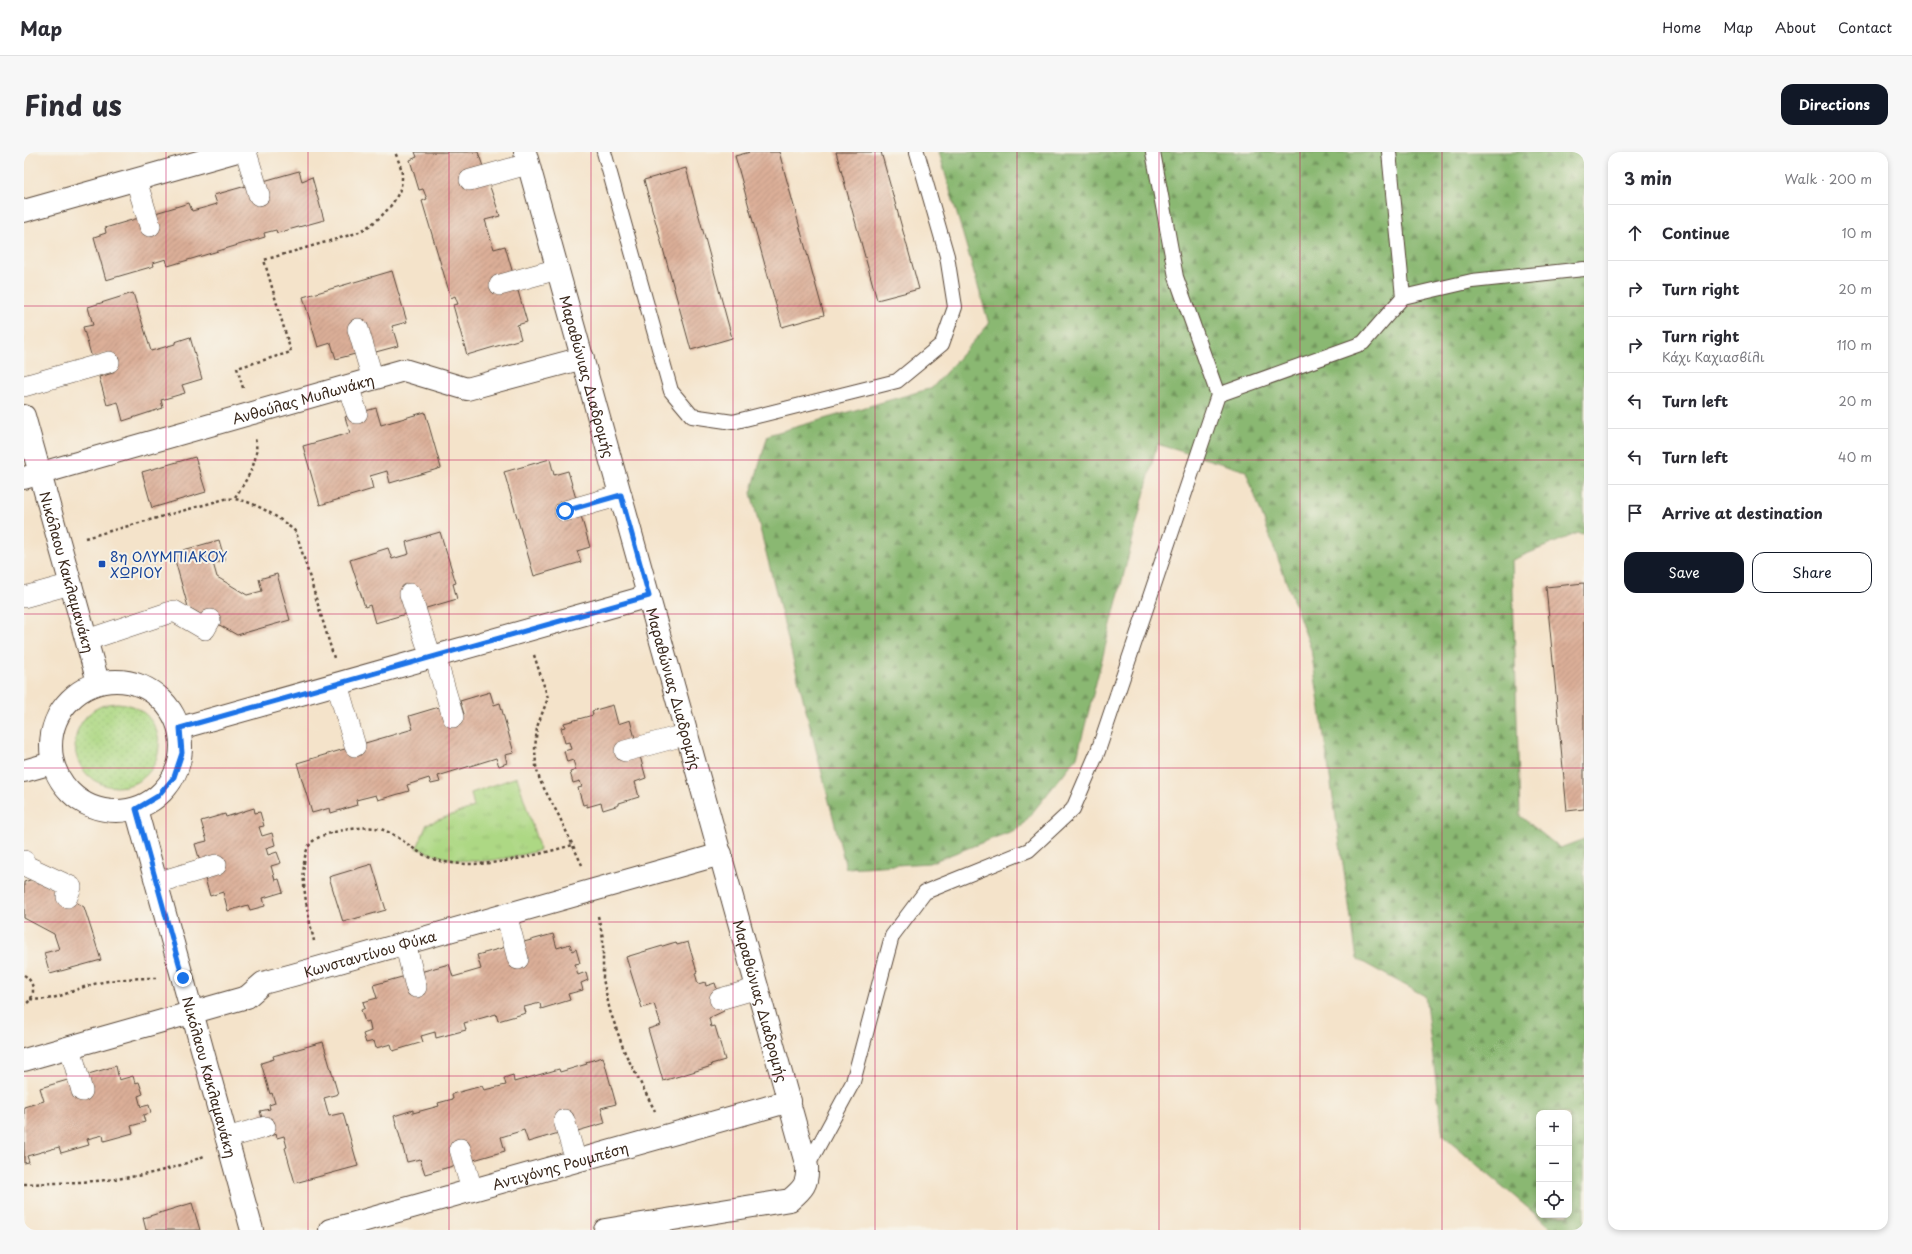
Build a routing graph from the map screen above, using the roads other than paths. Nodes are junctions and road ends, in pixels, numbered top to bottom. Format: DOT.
graph roads {
  1 [pos="234,152"];
  2 [pos="246,152"];
  3 [pos="604,152"];
  4 [pos="917,152"];
  5 [pos="1153,152"];
  6 [pos="1389,152"];
  7 [pos="527,158"];
  8 [pos="136,180"];
  9 [pos="470,180"];
  10 [pos="259,196"];
  11 [pos="24,211"];
  12 [pos="150,226"];
  13 [pos="558,269"];
  14 [pos="1584,269"];
  15 [pos="500,285"];
  16 [pos="1403,297"];
  17 [pos="358,329"];
  18 [pos="583,358"];
  19 [pos="109,362"];
  20 [pos="373,379"];
  21 [pos="24,386"];
  22 [pos="348,386"];
  23 [pos="1218,395"];
  24 [pos="357,413"];
  25 [pos="24,416"];
  26 [pos="32,476"];
  27 [pos="621,495"];
  28 [pos="565,511"];
  29 [pos="71,584"];
  30 [pos="410,594"];
  31 [pos="649,596"];
  32 [pos="24,597"];
  33 [pos="210,620"];
  34 [pos="86,640"];
  35 [pos="433,657"];
  36 [pos="98,682"];
  37 [pos="339,684"];
  38 [pos="453,716"];
  39 [pos="180,728"];
  40 [pos="688,734"];
  41 [pos="355,746"];
  42 [pos="625,751"];
  43 [pos="52,763"];
  44 [pos="24,771"];
  45 [pos="136,809"];
  46 [pos="721,854"];
  47 [pos="24,861"];
  48 [pos="216,865"];
  49 [pos="156,883"];
  50 [pos="67,897"];
  51 [pos="506,914"];
  52 [pos="405,943"];
  53 [pos="518,959"];
  54 [pos="416,988"];
  55 [pos="758,988"];
  56 [pos="720,999"];
  57 [pos="192,1013"];
  58 [pos="70,1047"];
  59 [pos="24,1060"];
  60 [pos="82,1091"];
  61 [pos="790,1101"];
  62 [pos="564,1120"];
  63 [pos="265,1127"];
  64 [pos="227,1142"];
  65 [pos="460,1149"];
  66 [pos="576,1161"];
  67 [pos="808,1173"];
  68 [pos="472,1190"];
  69 [pos="252,1230"];
  70 [pos="330,1230"];
  71 [pos="605,1230"];
  1 -- 8 [label="street"];
  2 -- 10 [label="street"];
  3 -- 4 [label="lane"];
  5 -- 23 [label="lane"];
  6 -- 16 [label="lane"];
  7 -- 9 [label="street"];
  7 -- 13 [label="street, Μαραθώνιας Διαδρομής"];
  8 -- 11 [label="street"];
  8 -- 12 [label="street"];
  13 -- 15 [label="street"];
  13 -- 18 [label="street, Μαραθώνιας Διαδρομής"];
  14 -- 16 [label="lane"];
  16 -- 23 [label="lane"];
  17 -- 20 [label="street"];
  18 -- 20 [label="street, Ανθούλας Μυλωνάκη"];
  18 -- 27 [label="street, Μαραθώνιας Διαδρομής"];
  19 -- 21 [label="street"];
  20 -- 22 [label="street, Ανθούλας Μυλωνάκη"];
  22 -- 24 [label="street"];
  22 -- 26 [label="street, Ανθούλας Μυλωνάκη"];
  23 -- 67 [label="lane"];
  25 -- 26 [label="street, Νικόλαου Κακλαμανάκη"];
  26 -- 29 [label="street, Νικόλαου Κακλαμανάκη"];
  27 -- 28 [label="street"];
  27 -- 31 [label="street, Μαραθώνιας Διαδρομής"];
  29 -- 32 [label="street"];
  29 -- 34 [label="street, Νικόλαου Κακλαμανάκη"];
  30 -- 35 [label="street"];
  31 -- 35 [label="street"];
  31 -- 40 [label="street, Μαραθώνιας Διαδρομής"];
  33 -- 34 [label="street"];
  34 -- 36 [label="street, Νικόλαου Κακλαμανάκη"];
  35 -- 37 [label="street"];
  35 -- 38 [label="street"];
  36 -- 39 [label="street"];
  36 -- 43 [label="street"];
  37 -- 39 [label="street"];
  37 -- 41 [label="street"];
  39 -- 45 [label="street"];
  40 -- 42 [label="street"];
  40 -- 46 [label="street, Μαραθώνιας Διαδρομής"];
  43 -- 44 [label="street"];
  43 -- 45 [label="street"];
  45 -- 49 [label="street, Νικόλαου Κακλαμανάκη"];
  46 -- 51 [label="street, Κωνσταντίνου Φύκα"];
  46 -- 55 [label="street, Μαραθώνιας Διαδρομής"];
  47 -- 50 [label="street"];
  48 -- 49 [label="street"];
  49 -- 57 [label="street, Νικόλαου Κακλαμανάκη"];
  51 -- 52 [label="street, Κωνσταντίνου Φύκα"];
  51 -- 53 [label="street"];
  52 -- 54 [label="street"];
  52 -- 57 [label="street, Κωνσταντίνου Φύκα"];
  55 -- 56 [label="street"];
  55 -- 61 [label="street, Μαραθώνιας Διαδρομής"];
  57 -- 58 [label="street, Κωνσταντίνου Φύκα"];
  57 -- 64 [label="street, Νικόλαου Κακλαμανάκη"];
  58 -- 59 [label="street, Κωνσταντίνου Φύκα"];
  58 -- 60 [label="street"];
  61 -- 66 [label="street, Αντιγόνης Ρουμπέση"];
  61 -- 67 [label="street, Μαραθώνιας Διαδρομής"];
  62 -- 66 [label="street"];
  63 -- 64 [label="street"];
  64 -- 69 [label="street, Νικόλαου Κακλαμανάκη"];
  65 -- 68 [label="street"];
  66 -- 68 [label="street, Αντιγόνης Ρουμπέση"];
  67 -- 71 [label="street"];
  68 -- 70 [label="street, Αντιγόνης Ρουμπέση"];
}
